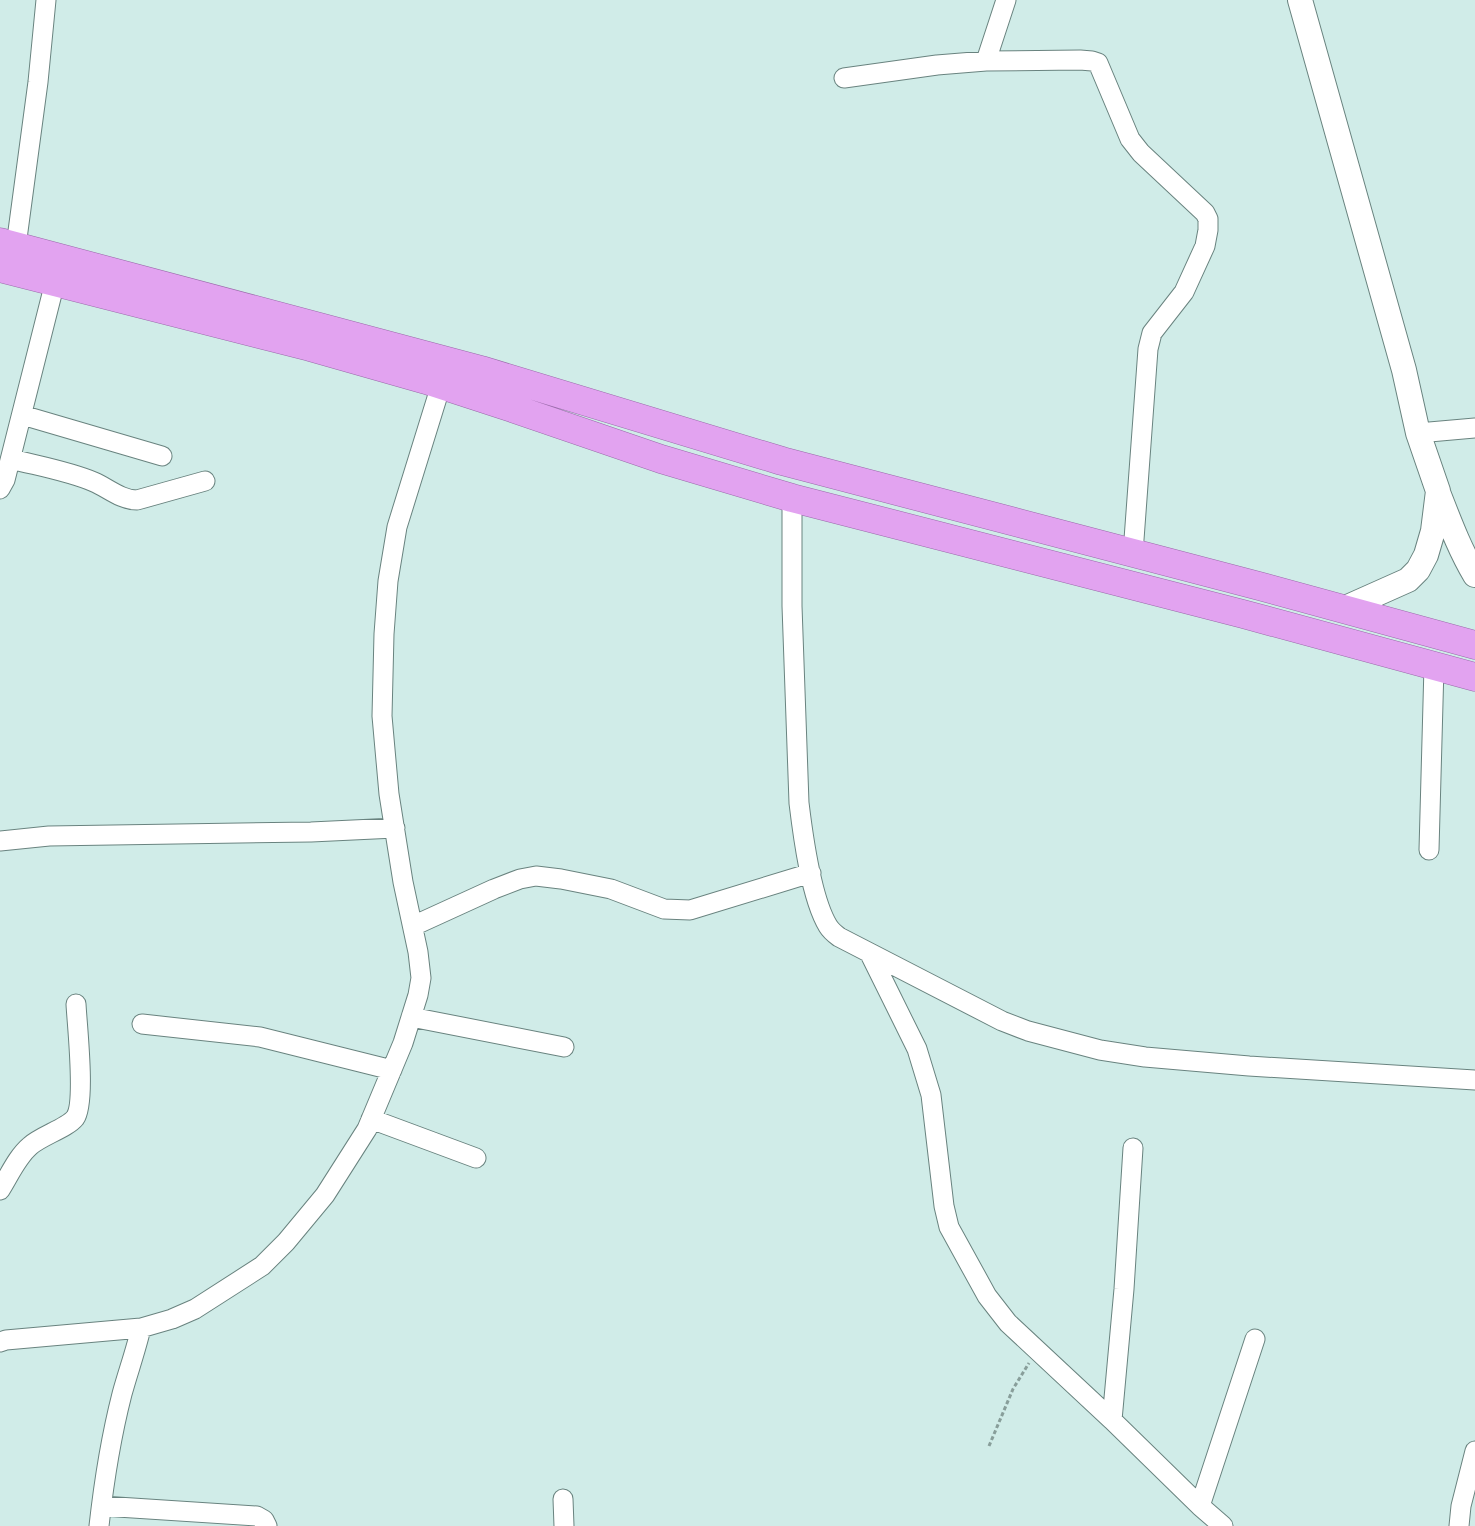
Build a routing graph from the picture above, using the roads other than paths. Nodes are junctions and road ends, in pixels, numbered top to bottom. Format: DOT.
graph roads {
  1 [pos="46,0"];
  2 [pos="1006,0"];
  3 [pos="1300,0"];
  4 [pos="986,62"];
  5 [pos="844,78"];
  6 [pos="5,252"];
  7 [pos="55,282"];
  8 [pos="441,385"];
  9 [pos="22,414"];
  10 [pos="1475,428"];
  11 [pos="1418,434"];
  12 [pos="162,456"];
  13 [pos="11,459"];
  14 [pos="782,461"];
  15 [pos="205,481"];
  16 [pos="0,490"];
  17 [pos="1438,491"];
  18 [pos="783,495"];
  19 [pos="1133,553"];
  20 [pos="1475,576"];
  21 [pos="1343,609"];
  22 [pos="1475,644"];
  23 [pos="1434,666"];
  24 [pos="1475,677"];
  25 [pos="394,828"];
  26 [pos="0,840"];
  27 [pos="1429,850"];
  28 [pos="811,873"];
  29 [pos="413,926"];
  30 [pos="870,954"];
  31 [pos="76,1004"];
  32 [pos="411,1017"];
  33 [pos="142,1024"];
  34 [pos="564,1047"];
  35 [pos="392,1070"];
  36 [pos="1475,1080"];
  37 [pos="371,1119"];
  38 [pos="1133,1148"];
  39 [pos="476,1158"];
  40 [pos="0,1190"];
  41 [pos="141,1328"];
  42 [pos="1254,1339"];
  43 [pos="0,1342"];
  44 [pos="1112,1420"];
  45 [pos="1475,1451"];
  46 [pos="563,1499"];
  47 [pos="102,1506"];
  48 [pos="1200,1506"];
  49 [pos="99,1526"];
  50 [pos="267,1526"];
  51 [pos="564,1526"];
  52 [pos="1223,1526"];
  53 [pos="1459,1526"];
  1 -- 6 [label="street"];
  2 -- 4 [label="street"];
  3 -- 11 [label="street"];
  4 -- 5 [label="street"];
  4 -- 19 [label="street"];
  6 -- 7 [label="highway"];
  6 -- 14 [label="highway"];
  7 -- 8 [label="highway"];
  7 -- 9 [label="street"];
  8 -- 18 [label="highway"];
  8 -- 25 [label="street"];
  9 -- 12 [label="street"];
  9 -- 13 [label="street"];
  10 -- 11 [label="street"];
  11 -- 17 [label="street"];
  13 -- 15 [label="street"];
  13 -- 16 [label="street"];
  14 -- 18 [label="highway"];
  14 -- 19 [label="highway"];
  17 -- 20 [label="street"];
  17 -- 21 [label="street"];
  18 -- 23 [label="highway"];
  18 -- 28 [label="street"];
  19 -- 21 [label="highway"];
  21 -- 22 [label="highway"];
  23 -- 24 [label="highway"];
  23 -- 27 [label="street"];
  25 -- 26 [label="street"];
  25 -- 29 [label="street"];
  28 -- 29 [label="street"];
  28 -- 30 [label="street"];
  29 -- 32 [label="street"];
  30 -- 36 [label="street"];
  30 -- 44 [label="street"];
  31 -- 40 [label="street"];
  32 -- 34 [label="street"];
  32 -- 35 [label="street"];
  33 -- 35 [label="street"];
  35 -- 37 [label="street"];
  37 -- 39 [label="street"];
  37 -- 41 [label="street"];
  38 -- 44 [label="street"];
  41 -- 43 [label="street"];
  41 -- 47 [label="street"];
  42 -- 48 [label="street"];
  44 -- 48 [label="street"];
  45 -- 53 [label="street"];
  46 -- 51 [label="street"];
  47 -- 49 [label="street"];
  47 -- 50 [label="street"];
  48 -- 52 [label="street"];
}
